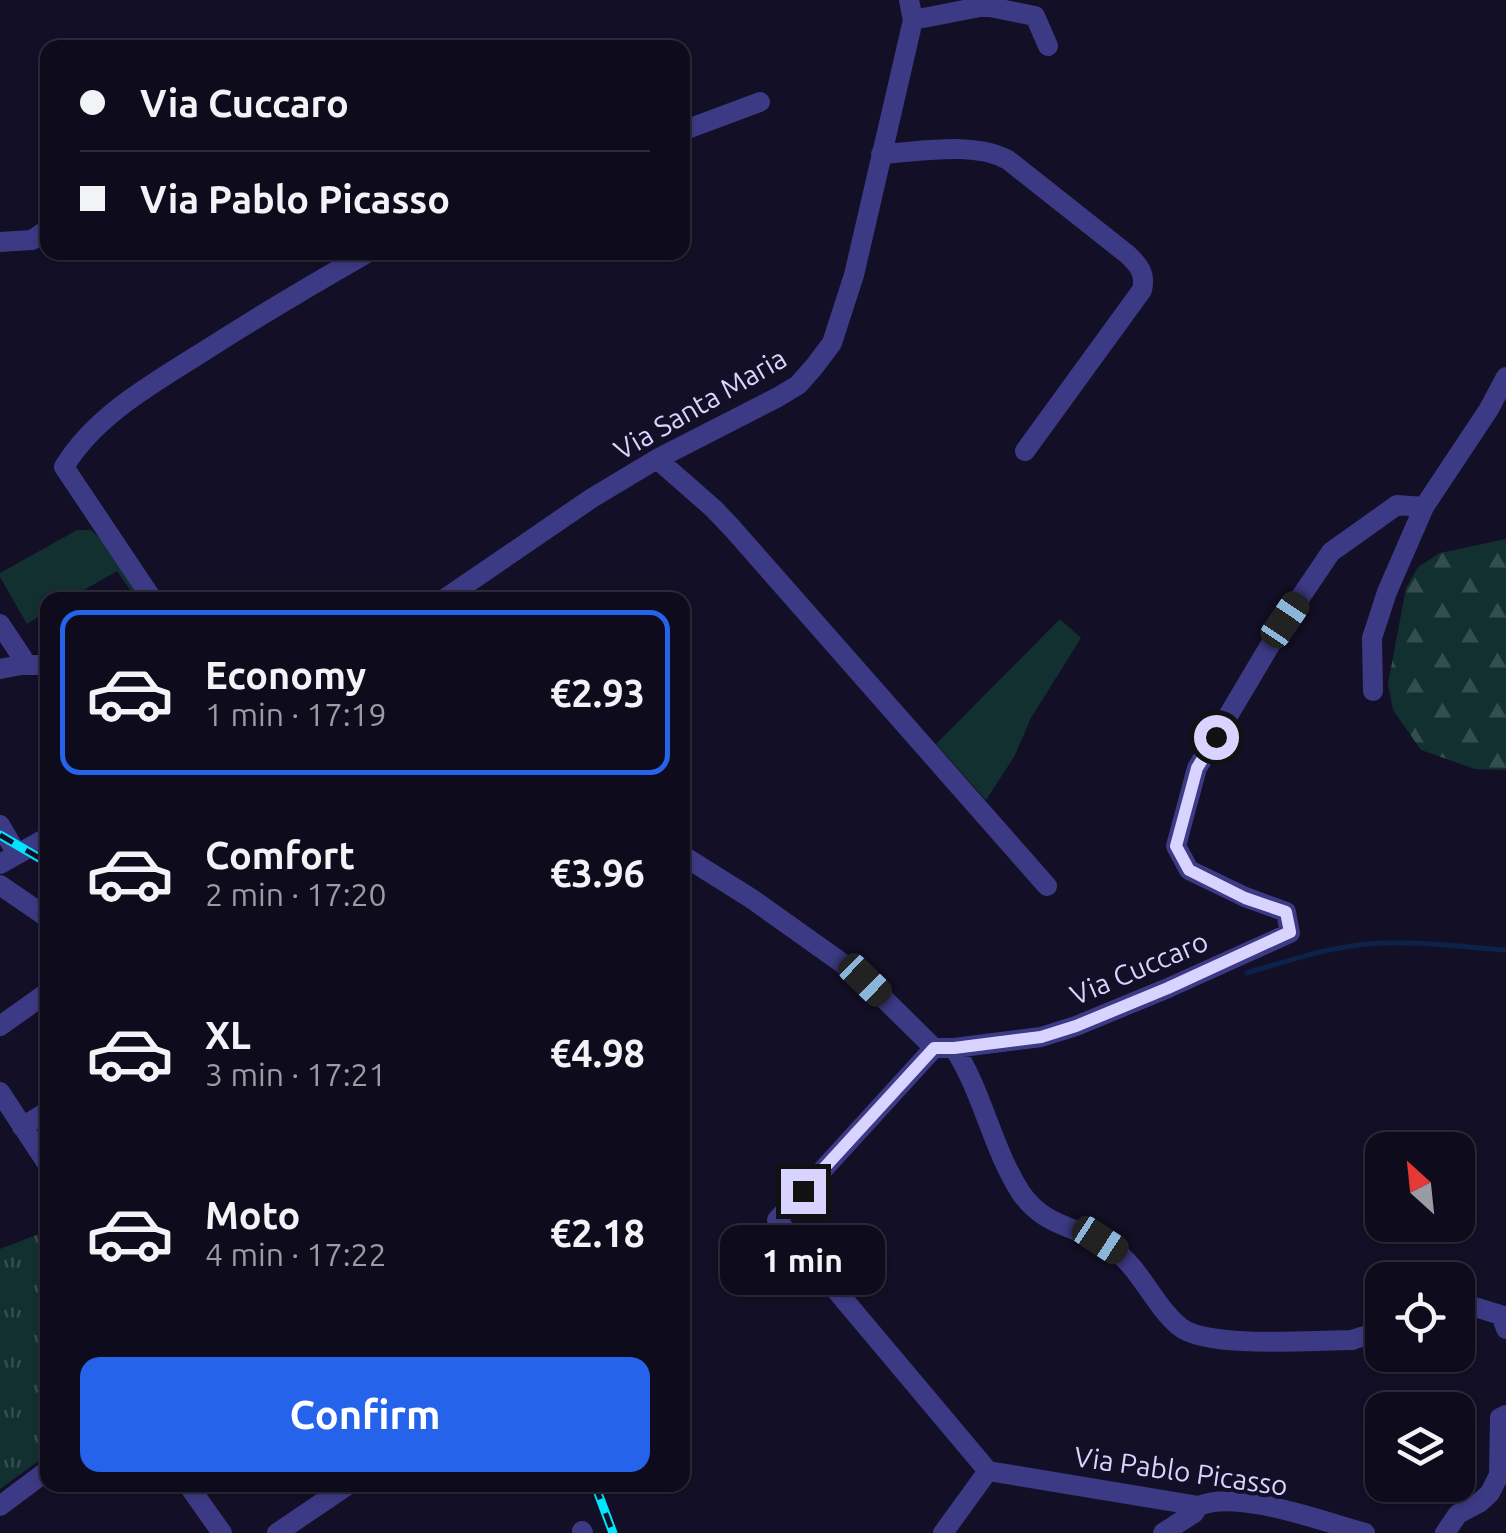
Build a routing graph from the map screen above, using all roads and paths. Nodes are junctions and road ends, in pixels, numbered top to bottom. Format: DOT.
graph roads {
  1 [pos="911,10"];
  2 [pos="1048,46"];
  3 [pos="760,102"];
  4 [pos="690,127"];
  5 [pos="881,154"];
  6 [pos="40,234"];
  7 [pos="0,242"];
  8 [pos="355,260"];
  9 [pos="1506,377"];
  10 [pos="1025,451"];
  11 [pos="656,460"];
  12 [pos="1424,507"];
  13 [pos="148,592"];
  14 [pos="456,592"];
  15 [pos="2,632"];
  16 [pos="24,665"];
  17 [pos="40,666"];
  18 [pos="0,669"];
  19 [pos="1373,691"];
  20 [pos="0,825"];
  21 [pos="40,841"];
  22 [pos="8,859"];
  23 [pos="690,860"];
  24 [pos="0,885"];
  25 [pos="1047,886"];
  26 [pos="40,912"];
  27 [pos="40,998"];
  28 [pos="0,1026"];
  29 [pos="944,1048"];
  30 [pos="0,1092"];
  31 [pos="40,1116"];
  32 [pos="22,1127"];
  33 [pos="40,1154"];
  34 [pos="1475,1307"];
  35 [pos="1506,1329"];
  36 [pos="1365,1336"];
  37 [pos="1506,1414"];
  38 [pos="988,1472"];
  39 [pos="40,1476"];
  40 [pos="193,1492"];
  41 [pos="338,1492"];
  42 [pos="0,1506"];
  43 [pos="1200,1506"];
  44 [pos="222,1533"];
  45 [pos="277,1533"];
  46 [pos="943,1533"];
  47 [pos="1163,1533"];
  48 [pos="1365,1533"];
  49 [pos="1445,1533"];
  1 -- 2 [label="street"];
  1 -- 5 [label="street, Via Santa Maria"];
  3 -- 4 [label="street"];
  5 -- 10 [label="street"];
  5 -- 11 [label="street, Via Santa Maria"];
  6 -- 7 [label="street"];
  8 -- 13 [label="street"];
  9 -- 12 [label="street"];
  11 -- 14 [label="street, Via Santa Maria"];
  11 -- 25 [label="street"];
  12 -- 19 [label="street"];
  12 -- 29 [label="street, Via Cuccaro"];
  15 -- 16 [label="street"];
  16 -- 17 [label="street"];
  16 -- 18 [label="street"];
  20 -- 22 [label="street"];
  21 -- 22 [label="street"];
  23 -- 29 [label="street"];
  24 -- 26 [label="street"];
  27 -- 28 [label="street"];
  29 -- 36 [label="street"];
  29 -- 38 [label="street"];
  30 -- 32 [label="street"];
  31 -- 32 [label="street"];
  32 -- 33 [label="street"];
  34 -- 35 [label="street"];
  37 -- 49 [label="street"];
  38 -- 43 [label="street, Via Pablo Picasso"];
  38 -- 46 [label="street"];
  39 -- 42 [label="street"];
  40 -- 44 [label="street"];
  41 -- 45 [label="street"];
  43 -- 47 [label="street"];
  43 -- 48 [label="street, Via Pablo Picasso"];
}
